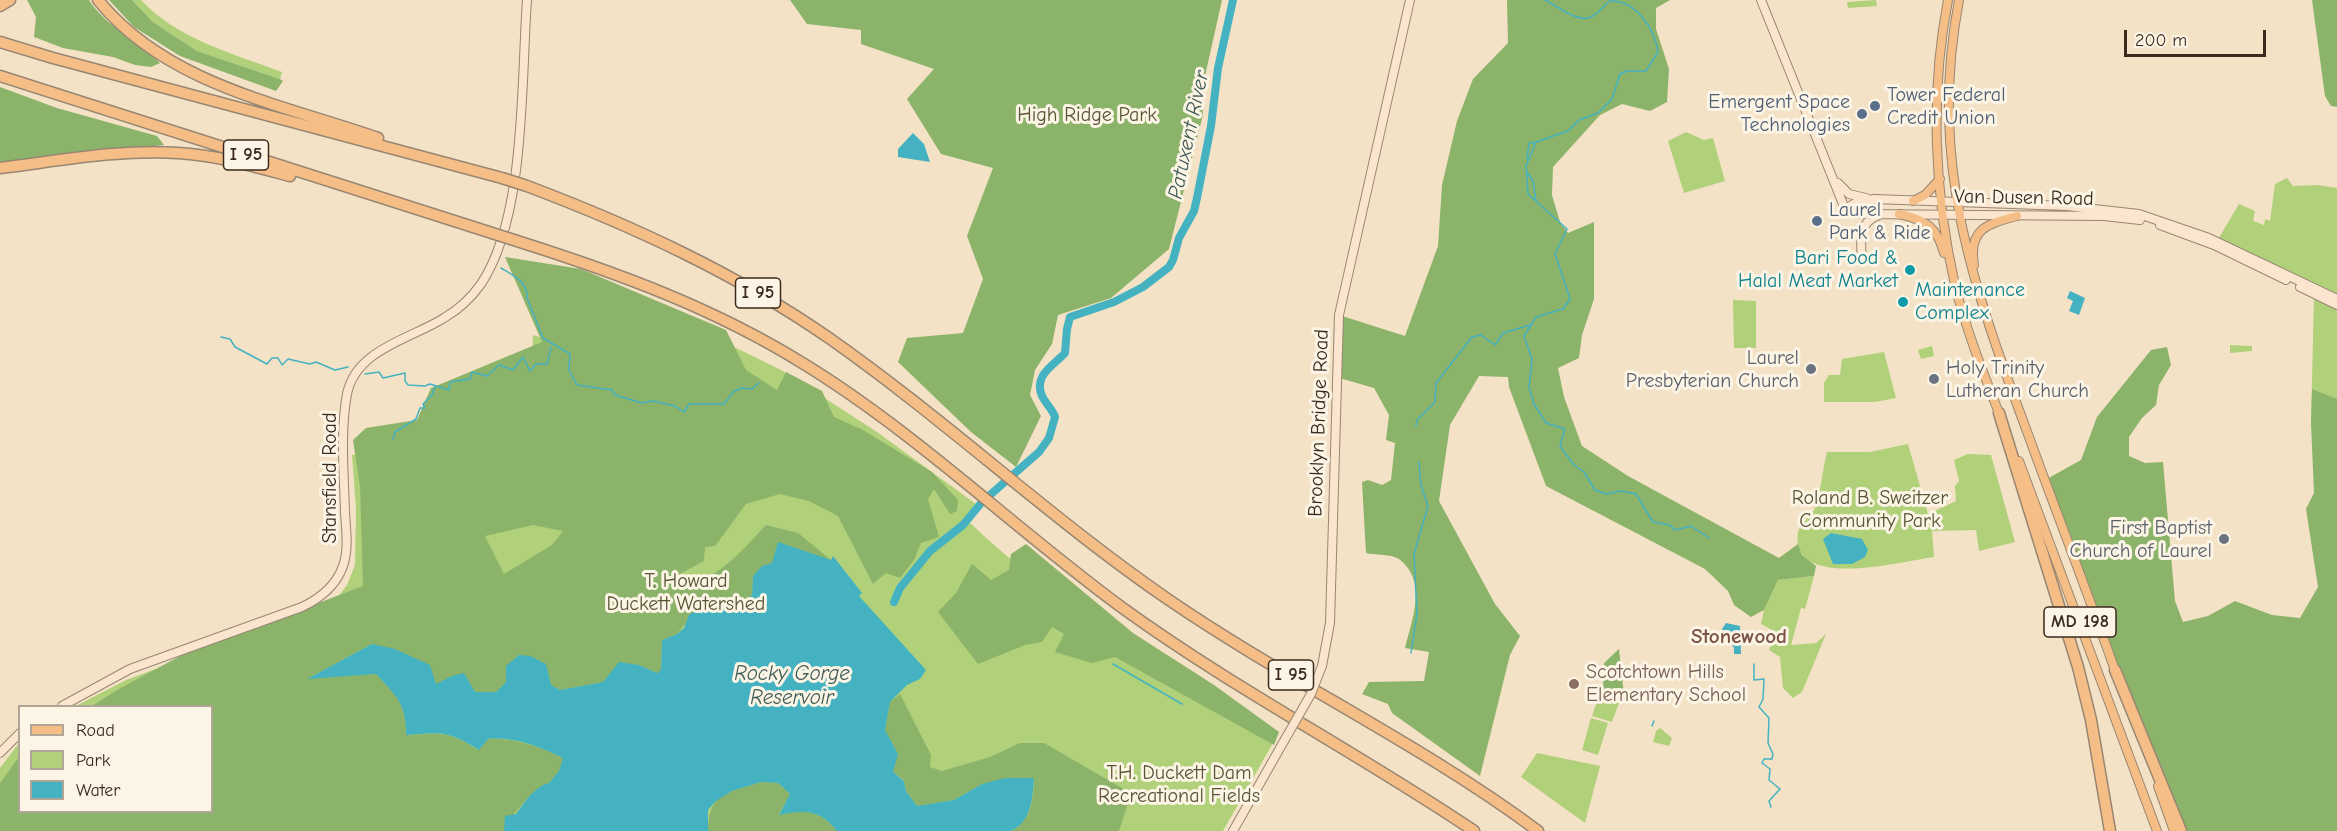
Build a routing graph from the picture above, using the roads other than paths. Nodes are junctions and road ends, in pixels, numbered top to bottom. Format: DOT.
graph roads {
  1 [pos="10,0"];
  2 [pos="98,0"];
  3 [pos="527,0"];
  4 [pos="1410,0"];
  5 [pos="1761,0"];
  6 [pos="1948,0"];
  7 [pos="1959,0"];
  8 [pos="0,6"];
  9 [pos="0,42"];
  10 [pos="0,76"];
  11 [pos="443,162"];
  12 [pos="0,168"];
  13 [pos="1834,177"];
  14 [pos="1940,179"];
  15 [pos="1874,199"];
  16 [pos="1913,201"];
  17 [pos="1942,203"];
  18 [pos="1957,203"];
  19 [pos="401,204"];
  20 [pos="1845,209"];
  21 [pos="1886,213"];
  22 [pos="1899,214"];
  23 [pos="1943,214"];
  24 [pos="1959,214"];
  25 [pos="2017,216"];
  26 [pos="1862,261"];
  27 [pos="2337,299"];
  28 [pos="2337,305"];
  29 [pos="1962,309"];
  30 [pos="1987,324"];
  31 [pos="2000,413"];
  32 [pos="2115,670"];
  33 [pos="64,705"];
  34 [pos="18,735"];
  35 [pos="0,753"];
  36 [pos="1233,831"];
  37 [pos="1474,831"];
  38 [pos="1538,831"];
  39 [pos="2110,831"];
  40 [pos="2157,831"];
  41 [pos="2174,831"];
  42 [pos="2181,831"];
  1 -- 8 [label="highway"];
  2 -- 11 [label="highway"];
  3 -- 33 [label="street, Stansfield Road"];
  4 -- 36 [label="street, Brooklyn Bridge Road, bridge"];
  5 -- 13 [label="street"];
  6 -- 14 [label="main road, MD 198"];
  7 -- 18 [label="main road, MD 198"];
  9 -- 11 [label="highway, I 95"];
  10 -- 19 [label="highway, I 95"];
  11 -- 38 [label="highway, I 95, bridge"];
  12 -- 19 [label="highway"];
  13 -- 15 [label="street"];
  13 -- 20 [label="street"];
  14 -- 16 [label="main road"];
  14 -- 17 [label="main road, MD 198"];
  15 -- 16 [label="street, Van Dusen Road"];
  15 -- 20 [label="street, Van Dusen Road"];
  16 -- 17 [label="street, Van Dusen Road"];
  17 -- 18 [label="street, Van Dusen Road"];
  17 -- 23 [label="main road, MD 198"];
  18 -- 24 [label="main road, MD 198"];
  18 -- 27 [label="street, Van Dusen Road"];
  19 -- 37 [label="highway, I 95, bridge"];
  20 -- 21 [label="street, Van Dusen Road"];
  21 -- 22 [label="street, Van Dusen Road"];
  21 -- 26 [label="street"];
  22 -- 23 [label="street, Van Dusen Road"];
  22 -- 29 [label="main road"];
  23 -- 24 [label="street, Van Dusen Road"];
  23 -- 29 [label="main road, MD 198"];
  24 -- 25 [label="street, Van Dusen Road"];
  24 -- 30 [label="main road, MD 198"];
  25 -- 28 [label="street, Van Dusen Road"];
  25 -- 30 [label="main road"];
  29 -- 31 [label="main road, MD 198"];
  30 -- 32 [label="main road, MD 198"];
  31 -- 39 [label="highway"];
  31 -- 40 [label="main road, MD 198"];
  32 -- 41 [label="main road, MD 198"];
  32 -- 42 [label="highway"];
  34 -- 35 [label="street"];
}
